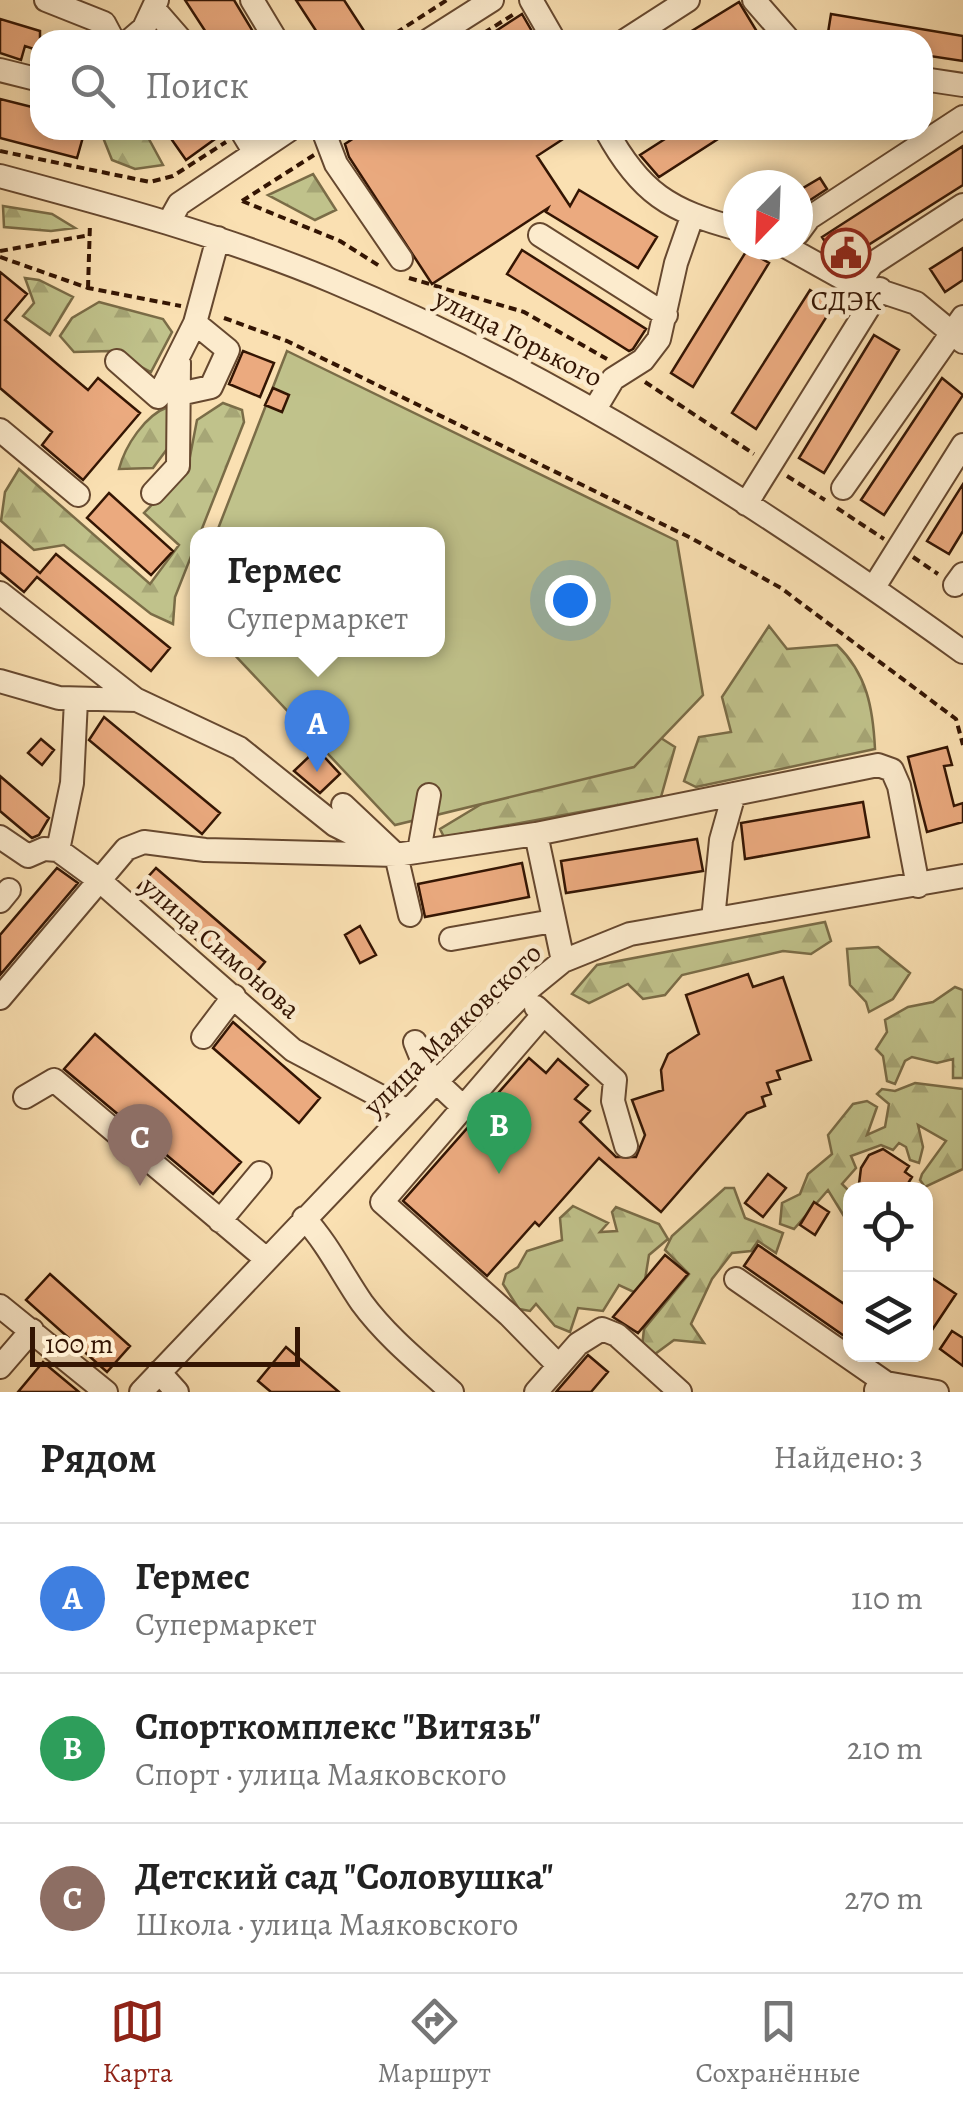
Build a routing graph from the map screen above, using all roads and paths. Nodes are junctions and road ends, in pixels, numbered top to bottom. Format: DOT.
graph roads {
  1 [pos="46,0"];
  2 [pos="252,0"];
  3 [pos="447,0"];
  4 [pos="492,0"];
  5 [pos="532,0"];
  6 [pos="688,0"];
  7 [pos="760,2"];
  8 [pos="156,5"];
  9 [pos="107,30"];
  10 [pos="137,30"];
  11 [pos="174,30"];
  12 [pos="270,30"];
  13 [pos="401,30"];
  14 [pos="445,30"];
  15 [pos="548,30"];
  16 [pos="642,30"];
  17 [pos="775,30"];
  18 [pos="0,70"];
  19 [pos="30,78"];
  20 [pos="933,80"];
  21 [pos="963,85"];
  22 [pos="963,118"];
  23 [pos="933,134"];
  24 [pos="227,140"];
  25 [pos="247,140"];
  26 [pos="274,140"];
  27 [pos="323,140"];
  28 [pos="327,140"];
  29 [pos="617,140"];
  30 [pos="922,140"];
  31 [pos="0,151"];
  32 [pos="255,153"];
  33 [pos="0,176"];
  34 [pos="242,201"];
  35 [pos="963,204"];
  36 [pos="813,215"];
  37 [pos="90,216"];
  38 [pos="692,217"];
  39 [pos="169,222"];
  40 [pos="723,226"];
  41 [pos="540,234"];
  42 [pos="90,235"];
  43 [pos="218,238"];
  44 [pos="0,254"];
  45 [pos="813,255"];
  46 [pos="401,259"];
  47 [pos="870,286"];
  48 [pos="88,288"];
  49 [pos="666,314"];
  50 [pos="195,316"];
  51 [pos="959,330"];
  52 [pos="179,359"];
  53 [pos="118,361"];
  54 [pos="179,394"];
  55 [pos="595,409"];
  56 [pos="0,430"];
  57 [pos="963,445"];
  58 [pos="844,488"];
  59 [pos="153,492"];
  60 [pos="78,495"];
  61 [pos="746,504"];
  62 [pos="874,587"];
  63 [pos="0,593"];
  64 [pos="963,652"];
  65 [pos="0,680"];
  66 [pos="76,700"];
  67 [pos="136,700"];
  68 [pos="963,715"];
  69 [pos="956,719"];
  70 [pos="963,745"];
  71 [pos="734,794"];
  72 [pos="429,795"];
  73 [pos="342,804"];
  74 [pos="536,834"];
  75 [pos="0,837"];
  76 [pos="58,850"];
  77 [pos="407,853"];
  78 [pos="963,876"];
  79 [pos="100,880"];
  80 [pos="918,886"];
  81 [pos="410,914"];
  82 [pos="713,919"];
  83 [pos="552,920"];
  84 [pos="451,938"];
  85 [pos="563,961"];
  86 [pos="525,992"];
  87 [pos="234,996"];
  88 [pos="0,998"];
  89 [pos="542,1016"];
  90 [pos="203,1038"];
  91 [pos="414,1042"];
  92 [pos="436,1082"];
  93 [pos="25,1097"];
  94 [pos="463,1107"];
  95 [pos="408,1111"];
  96 [pos="626,1146"];
  97 [pos="260,1173"];
  98 [pos="304,1218"];
  99 [pos="220,1221"];
  100 [pos="265,1258"];
  101 [pos="736,1279"];
  102 [pos="0,1305"];
  103 [pos="32,1330"];
  104 [pos="558,1366"];
  105 [pos="0,1367"];
  106 [pos="159,1372"];
  107 [pos="439,1388"];
  108 [pos="894,1389"];
  109 [pos="106,1392"];
  110 [pos="141,1392"];
  111 [pos="176,1392"];
  112 [pos="536,1392"];
  113 [pos="680,1392"];
  114 [pos="936,1392"];
  1 -- 9 [label="street"];
  2 -- 12 [label="street"];
  3 -- 13 [label="path"];
  4 -- 14 [label="street"];
  5 -- 15 [label="street"];
  6 -- 16 [label="street"];
  7 -- 17 [label="street"];
  8 -- 10 [label="street"];
  8 -- 11 [label="street"];
  18 -- 19 [label="street"];
  20 -- 21 [label="street"];
  22 -- 23 [label="street"];
  24 -- 31 [label="path"];
  25 -- 32 [label="street"];
  26 -- 32 [label="street"];
  27 -- 34 [label="path"];
  28 -- 46 [label="street"];
  29 -- 38 [label="street"];
  30 -- 36 [label="street"];
  32 -- 39 [label="street"];
  33 -- 39 [label="street, улица Горького"];
  35 -- 47 [label="street"];
  37 -- 42 [label="path"];
  38 -- 40 [label="street"];
  38 -- 49 [label="street"];
  39 -- 43 [label="street, улица Горького"];
  41 -- 49 [label="street"];
  42 -- 44 [label="path"];
  42 -- 48 [label="path"];
  43 -- 50 [label="street"];
  43 -- 55 [label="street, улица Горького"];
  44 -- 48 [label="path"];
  45 -- 47 [label="street"];
  47 -- 51 [label="street"];
  47 -- 61 [label="street"];
  48 -- 50 [label="path"];
  49 -- 55 [label="street"];
  50 -- 52 [label="street"];
  50 -- 54 [label="street"];
  50 -- 69 [label="path"];
  51 -- 58 [label="street"];
  52 -- 53 [label="street"];
  52 -- 54 [label="street"];
  54 -- 59 [label="street"];
  55 -- 61 [label="street, улица Горького"];
  56 -- 60 [label="street"];
  57 -- 62 [label="street"];
  61 -- 62 [label="street, улица Горького"];
  62 -- 64 [label="street, улица Горького"];
  63 -- 67 [label="street"];
  65 -- 66 [label="street"];
  66 -- 67 [label="street"];
  66 -- 76 [label="street"];
  67 -- 77 [label="street"];
  68 -- 69 [label="path"];
  69 -- 70 [label="path"];
  71 -- 74 [label="street"];
  71 -- 80 [label="street"];
  71 -- 82 [label="street"];
  72 -- 77 [label="street"];
  73 -- 77 [label="street"];
  74 -- 77 [label="street"];
  74 -- 83 [label="street"];
  75 -- 76 [label="street"];
  76 -- 79 [label="street, улица Симонова"];
  77 -- 79 [label="street"];
  77 -- 81 [label="street"];
  78 -- 80 [label="street, улица Маяковского"];
  79 -- 87 [label="street, улица Симонова"];
  79 -- 88 [label="street"];
  80 -- 82 [label="street, улица Маяковского"];
  82 -- 85 [label="street, улица Маяковского"];
  83 -- 84 [label="street"];
  83 -- 85 [label="street"];
  85 -- 86 [label="street, улица Маяковского"];
  86 -- 89 [label="street"];
  86 -- 92 [label="street, улица Маяковского"];
  87 -- 90 [label="street"];
  87 -- 95 [label="street, улица Симонова"];
  89 -- 94 [label="street"];
  89 -- 96 [label="street"];
  91 -- 92 [label="street"];
  92 -- 94 [label="street"];
  92 -- 95 [label="street, улица Маяковского"];
  93 -- 99 [label="street"];
  94 -- 104 [label="street"];
  95 -- 98 [label="street, улица Маяковского"];
  97 -- 99 [label="street"];
  98 -- 100 [label="street, улица Маяковского"];
  98 -- 107 [label="street"];
  99 -- 100 [label="street"];
  100 -- 106 [label="street, улица Маяковского"];
  101 -- 108 [label="street"];
  102 -- 103 [label="street"];
  103 -- 105 [label="street"];
  103 -- 109 [label="street"];
  104 -- 112 [label="street"];
  104 -- 113 [label="street"];
  106 -- 110 [label="street, улица Маяковского"];
  106 -- 111 [label="street"];
  108 -- 114 [label="street"];
}
